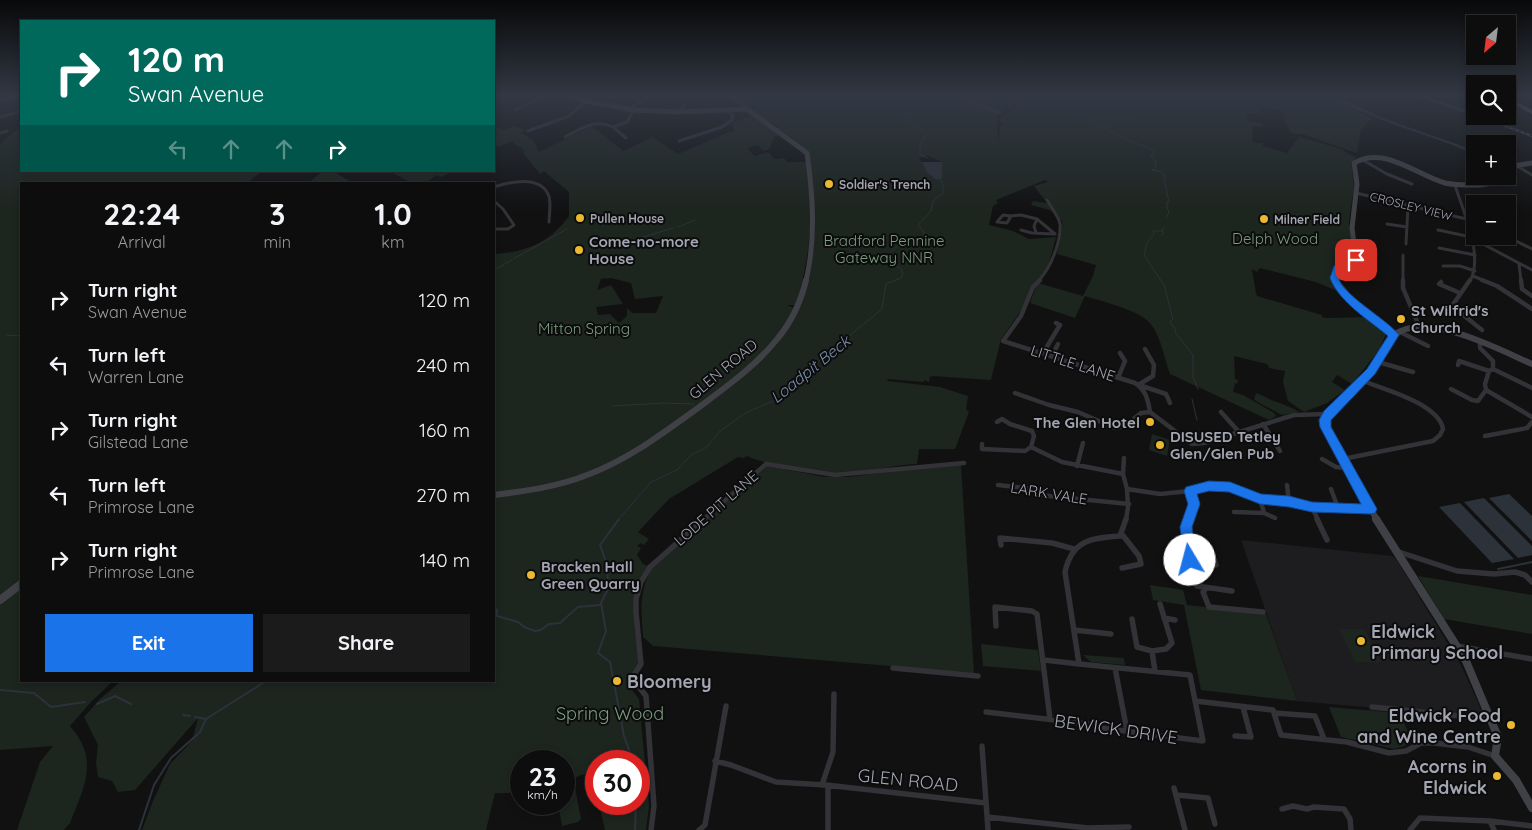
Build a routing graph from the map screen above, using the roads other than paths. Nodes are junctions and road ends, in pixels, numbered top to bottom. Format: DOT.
graph roads {
  1 [pos="570,135"];
  2 [pos="622,135"];
  3 [pos="694,135"];
  4 [pos="782,135"];
  5 [pos="565,137"];
  6 [pos="626,138"];
  7 [pos="679,141"];
  8 [pos="1360,158"];
  9 [pos="1532,163"];
  10 [pos="1516,167"];
  11 [pos="1516,169"];
  12 [pos="1532,175"];
  13 [pos="1395,177"];
  14 [pos="1392,183"];
  15 [pos="1412,184"];
  16 [pos="1455,185"];
  17 [pos="1488,185"];
  18 [pos="495,187"];
  19 [pos="1356,193"];
  20 [pos="1047,200"];
  21 [pos="495,202"];
  22 [pos="1408,206"];
  23 [pos="1011,216"];
  24 [pos="1037,219"];
  25 [pos="1466,219"];
  26 [pos="549,222"];
  27 [pos="1387,224"];
  28 [pos="1407,227"];
  29 [pos="495,229"];
  30 [pos="1021,230"];
  31 [pos="1438,230"];
  32 [pos="1036,233"];
  33 [pos="1056,235"];
  34 [pos="1466,238"];
  35 [pos="1516,241"];
  36 [pos="1406,244"];
  37 [pos="1472,245"];
  38 [pos="1485,245"];
  39 [pos="1439,248"];
  40 [pos="1532,249"];
  41 [pos="1474,254"];
  42 [pos="1403,255"];
  43 [pos="1519,264"];
  44 [pos="1443,266"];
  45 [pos="1532,270"];
  46 [pos="1474,273"];
  47 [pos="1440,283"];
  48 [pos="1460,293"];
  49 [pos="1532,296"];
  50 [pos="1452,306"];
  51 [pos="1532,309"];
  52 [pos="1447,314"];
  53 [pos="1056,323"];
  54 [pos="1419,326"];
  55 [pos="1482,330"];
  56 [pos="1396,333"];
  57 [pos="1480,342"];
  58 [pos="1058,344"];
  59 [pos="1428,346"];
  60 [pos="1145,349"];
  61 [pos="1043,353"];
  62 [pos="1120,354"];
  63 [pos="1052,356"];
  64 [pos="1378,362"];
  65 [pos="1532,364"];
  66 [pos="1458,365"];
  67 [pos="1491,370"];
  68 [pos="1414,372"];
  69 [pos="1118,378"];
  70 [pos="1363,381"];
  71 [pos="1140,386"];
  72 [pos="1532,388"];
  73 [pos="1451,389"];
  74 [pos="1486,390"];
  75 [pos="1015,393"];
  76 [pos="1170,402"];
  77 [pos="1150,412"];
  78 [pos="1221,412"];
  79 [pos="1328,414"];
  80 [pos="1532,417"];
  81 [pos="999,419"];
  82 [pos="1532,422"];
  83 [pos="1263,424"];
  84 [pos="1239,432"];
  85 [pos="1485,436"];
  86 [pos="1083,443"];
  87 [pos="982,444"];
  88 [pos="1031,447"];
  89 [pos="1280,450"];
  90 [pos="1124,458"];
  91 [pos="1322,459"];
  92 [pos="1343,459"];
  93 [pos="964,463"];
  94 [pos="1077,466"];
  95 [pos="1347,468"];
  96 [pos="1123,474"];
  97 [pos="998,485"];
  98 [pos="1287,485"];
  99 [pos="1127,489"];
  100 [pos="1331,489"];
  101 [pos="1190,491"];
  102 [pos="495,496"];
  103 [pos="1260,499"];
  104 [pos="1289,502"];
  105 [pos="1129,504"];
  106 [pos="1312,507"];
  107 [pos="1338,508"];
  108 [pos="1370,509"];
  109 [pos="1234,512"];
  110 [pos="1264,513"];
  111 [pos="1274,518"];
  112 [pos="1000,531"];
  113 [pos="1121,534"];
  114 [pos="1000,538"];
  115 [pos="1327,540"];
  116 [pos="1001,545"];
  117 [pos="1074,549"];
  118 [pos="1398,552"];
  119 [pos="1189,555"];
  120 [pos="1216,565"];
  121 [pos="1122,568"];
  122 [pos="1532,582"];
  123 [pos="20,585"];
  124 [pos="1206,588"];
  125 [pos="1232,591"];
  126 [pos="0,600"];
  127 [pos="1160,604"];
  128 [pos="1263,612"];
  129 [pos="1164,618"];
  130 [pos="1132,620"];
  131 [pos="1175,620"];
  132 [pos="996,626"];
  133 [pos="1074,630"];
  134 [pos="1111,634"];
  135 [pos="1455,646"];
  136 [pos="1152,651"];
  137 [pos="1532,659"];
  138 [pos="1044,660"];
  139 [pos="1080,664"];
  140 [pos="893,668"];
  141 [pos="1115,668"];
  142 [pos="1156,671"];
  143 [pos="978,676"];
  144 [pos="834,694"];
  145 [pos="1195,701"];
  146 [pos="726,706"];
  147 [pos="1244,707"];
  148 [pos="1372,707"];
  149 [pos="986,712"];
  150 [pos="1274,713"];
  151 [pos="1050,719"];
  152 [pos="1491,719"];
  153 [pos="1127,731"];
  154 [pos="1236,736"];
  155 [pos="1324,739"];
  156 [pos="982,746"];
  157 [pos="1495,756"];
  158 [pos="715,761"];
  159 [pos="825,785"];
  160 [pos="986,803"];
  161 [pos="1532,808"];
  162 [pos="1282,809"];
  163 [pos="987,818"];
  164 [pos="1490,821"];
  165 [pos="1215,824"];
  166 [pos="1532,826"];
  167 [pos="1129,827"];
  168 [pos="651,830"];
  169 [pos="699,830"];
  170 [pos="828,830"];
  171 [pos="988,830"];
  172 [pos="1185,830"];
  173 [pos="1351,830"];
  174 [pos="1410,830"];
  175 [pos="1494,830"];
  1 -- 5 [label="street"];
  2 -- 6 [label="street"];
  3 -- 7 [label="street"];
  4 -- 102 [label="street, GLEN ROAD"];
  8 -- 13 [label="street"];
  8 -- 16 [label="street"];
  8 -- 19 [label="street"];
  9 -- 10 [label="street"];
  11 -- 12 [label="street"];
  13 -- 14 [label="street"];
  13 -- 15 [label="street"];
  16 -- 17 [label="street"];
  16 -- 25 [label="street"];
  18 -- 26 [label="street"];
  19 -- 22 [label="street, CROSLEY VIEW"];
  19 -- 56 [label="street"];
  20 -- 33 [label="street"];
  21 -- 29 [label="street"];
  22 -- 25 [label="street, CROSLEY VIEW"];
  22 -- 28 [label="street"];
  23 -- 24 [label="street"];
  24 -- 32 [label="street"];
  24 -- 33 [label="street"];
  27 -- 28 [label="street"];
  28 -- 36 [label="street"];
  30 -- 32 [label="street"];
  31 -- 34 [label="street"];
  32 -- 33 [label="street"];
  33 -- 61 [label="street, LITTLE LANE"];
  35 -- 40 [label="street"];
  37 -- 41 [label="street"];
  38 -- 43 [label="street"];
  39 -- 41 [label="street"];
  41 -- 46 [label="street"];
  42 -- 54 [label="street"];
  43 -- 45 [label="street"];
  43 -- 49 [label="street"];
  44 -- 46 [label="street"];
  46 -- 48 [label="street"];
  46 -- 51 [label="street"];
  47 -- 48 [label="street"];
  48 -- 50 [label="street"];
  50 -- 52 [label="street"];
  50 -- 55 [label="street"];
  53 -- 61 [label="street"];
  54 -- 56 [label="street"];
  54 -- 57 [label="street"];
  56 -- 59 [label="street"];
  56 -- 64 [label="street"];
  57 -- 65 [label="street"];
  57 -- 67 [label="street"];
  58 -- 63 [label="street"];
  60 -- 71 [label="street"];
  61 -- 63 [label="street, LITTLE LANE"];
  62 -- 69 [label="street"];
  63 -- 69 [label="street, LITTLE LANE"];
  64 -- 68 [label="street"];
  64 -- 70 [label="street"];
  66 -- 67 [label="street"];
  67 -- 72 [label="street"];
  67 -- 74 [label="street"];
  69 -- 71 [label="street, LITTLE LANE"];
  70 -- 79 [label="street"];
  70 -- 92 [label="street"];
  71 -- 76 [label="street, LITTLE LANE"];
  71 -- 77 [label="street"];
  73 -- 74 [label="street"];
  74 -- 80 [label="street"];
  75 -- 77 [label="street"];
  77 -- 84 [label="street"];
  78 -- 84 [label="street"];
  79 -- 83 [label="street"];
  79 -- 92 [label="street"];
  81 -- 88 [label="street"];
  82 -- 85 [label="street"];
  83 -- 84 [label="street"];
  83 -- 89 [label="street"];
  86 -- 94 [label="street"];
  87 -- 88 [label="street"];
  88 -- 94 [label="street"];
  90 -- 96 [label="street"];
  91 -- 95 [label="street"];
  92 -- 95 [label="street"];
  93 -- 168 [label="street, LODE PIT LANE"];
  94 -- 96 [label="street"];
  95 -- 108 [label="street"];
  96 -- 99 [label="street"];
  97 -- 105 [label="street, LARK VALE"];
  98 -- 104 [label="street"];
  99 -- 101 [label="street"];
  99 -- 105 [label="street"];
  100 -- 107 [label="street"];
  101 -- 103 [label="street"];
  101 -- 119 [label="street"];
  103 -- 104 [label="street"];
  103 -- 110 [label="street"];
  104 -- 106 [label="street"];
  105 -- 113 [label="street"];
  106 -- 107 [label="street"];
  106 -- 115 [label="street"];
  107 -- 108 [label="street"];
  108 -- 118 [label="street"];
  109 -- 110 [label="street"];
  110 -- 111 [label="street"];
  112 -- 114 [label="street"];
  113 -- 117 [label="street"];
  113 -- 121 [label="street"];
  114 -- 116 [label="street"];
  114 -- 117 [label="street"];
  117 -- 133 [label="street"];
  118 -- 122 [label="street"];
  118 -- 135 [label="street"];
  119 -- 120 [label="street"];
  119 -- 124 [label="street"];
  123 -- 126 [label="street"];
  124 -- 125 [label="street"];
  124 -- 128 [label="street"];
  127 -- 129 [label="street"];
  129 -- 131 [label="street"];
  129 -- 136 [label="street"];
  130 -- 136 [label="street"];
  132 -- 138 [label="street"];
  133 -- 134 [label="street"];
  133 -- 139 [label="street"];
  135 -- 137 [label="street"];
  135 -- 152 [label="street"];
  136 -- 142 [label="street"];
  138 -- 139 [label="street"];
  138 -- 151 [label="street"];
  139 -- 141 [label="street"];
  140 -- 143 [label="street"];
  141 -- 142 [label="street"];
  141 -- 153 [label="street"];
  142 -- 145 [label="street"];
  144 -- 159 [label="street"];
  145 -- 147 [label="street"];
  145 -- 153 [label="street, BEWICK DRIVE"];
  146 -- 158 [label="street"];
  147 -- 150 [label="street"];
  147 -- 154 [label="street"];
  148 -- 152 [label="street"];
  149 -- 151 [label="street, BEWICK DRIVE"];
  150 -- 155 [label="street"];
  150 -- 155 [label="street"];
  151 -- 153 [label="street, BEWICK DRIVE"];
  152 -- 157 [label="street"];
  155 -- 157 [label="street"];
  156 -- 160 [label="street"];
  157 -- 161 [label="street"];
  158 -- 159 [label="street, GLEN ROAD"];
  158 -- 169 [label="street"];
  159 -- 160 [label="street, GLEN ROAD"];
  159 -- 170 [label="street"];
  160 -- 163 [label="street"];
  162 -- 173 [label="street"];
  163 -- 167 [label="street"];
  163 -- 171 [label="street"];
  164 -- 166 [label="street"];
  164 -- 174 [label="street"];
  164 -- 175 [label="street"];
  165 -- 172 [label="street"];
}
